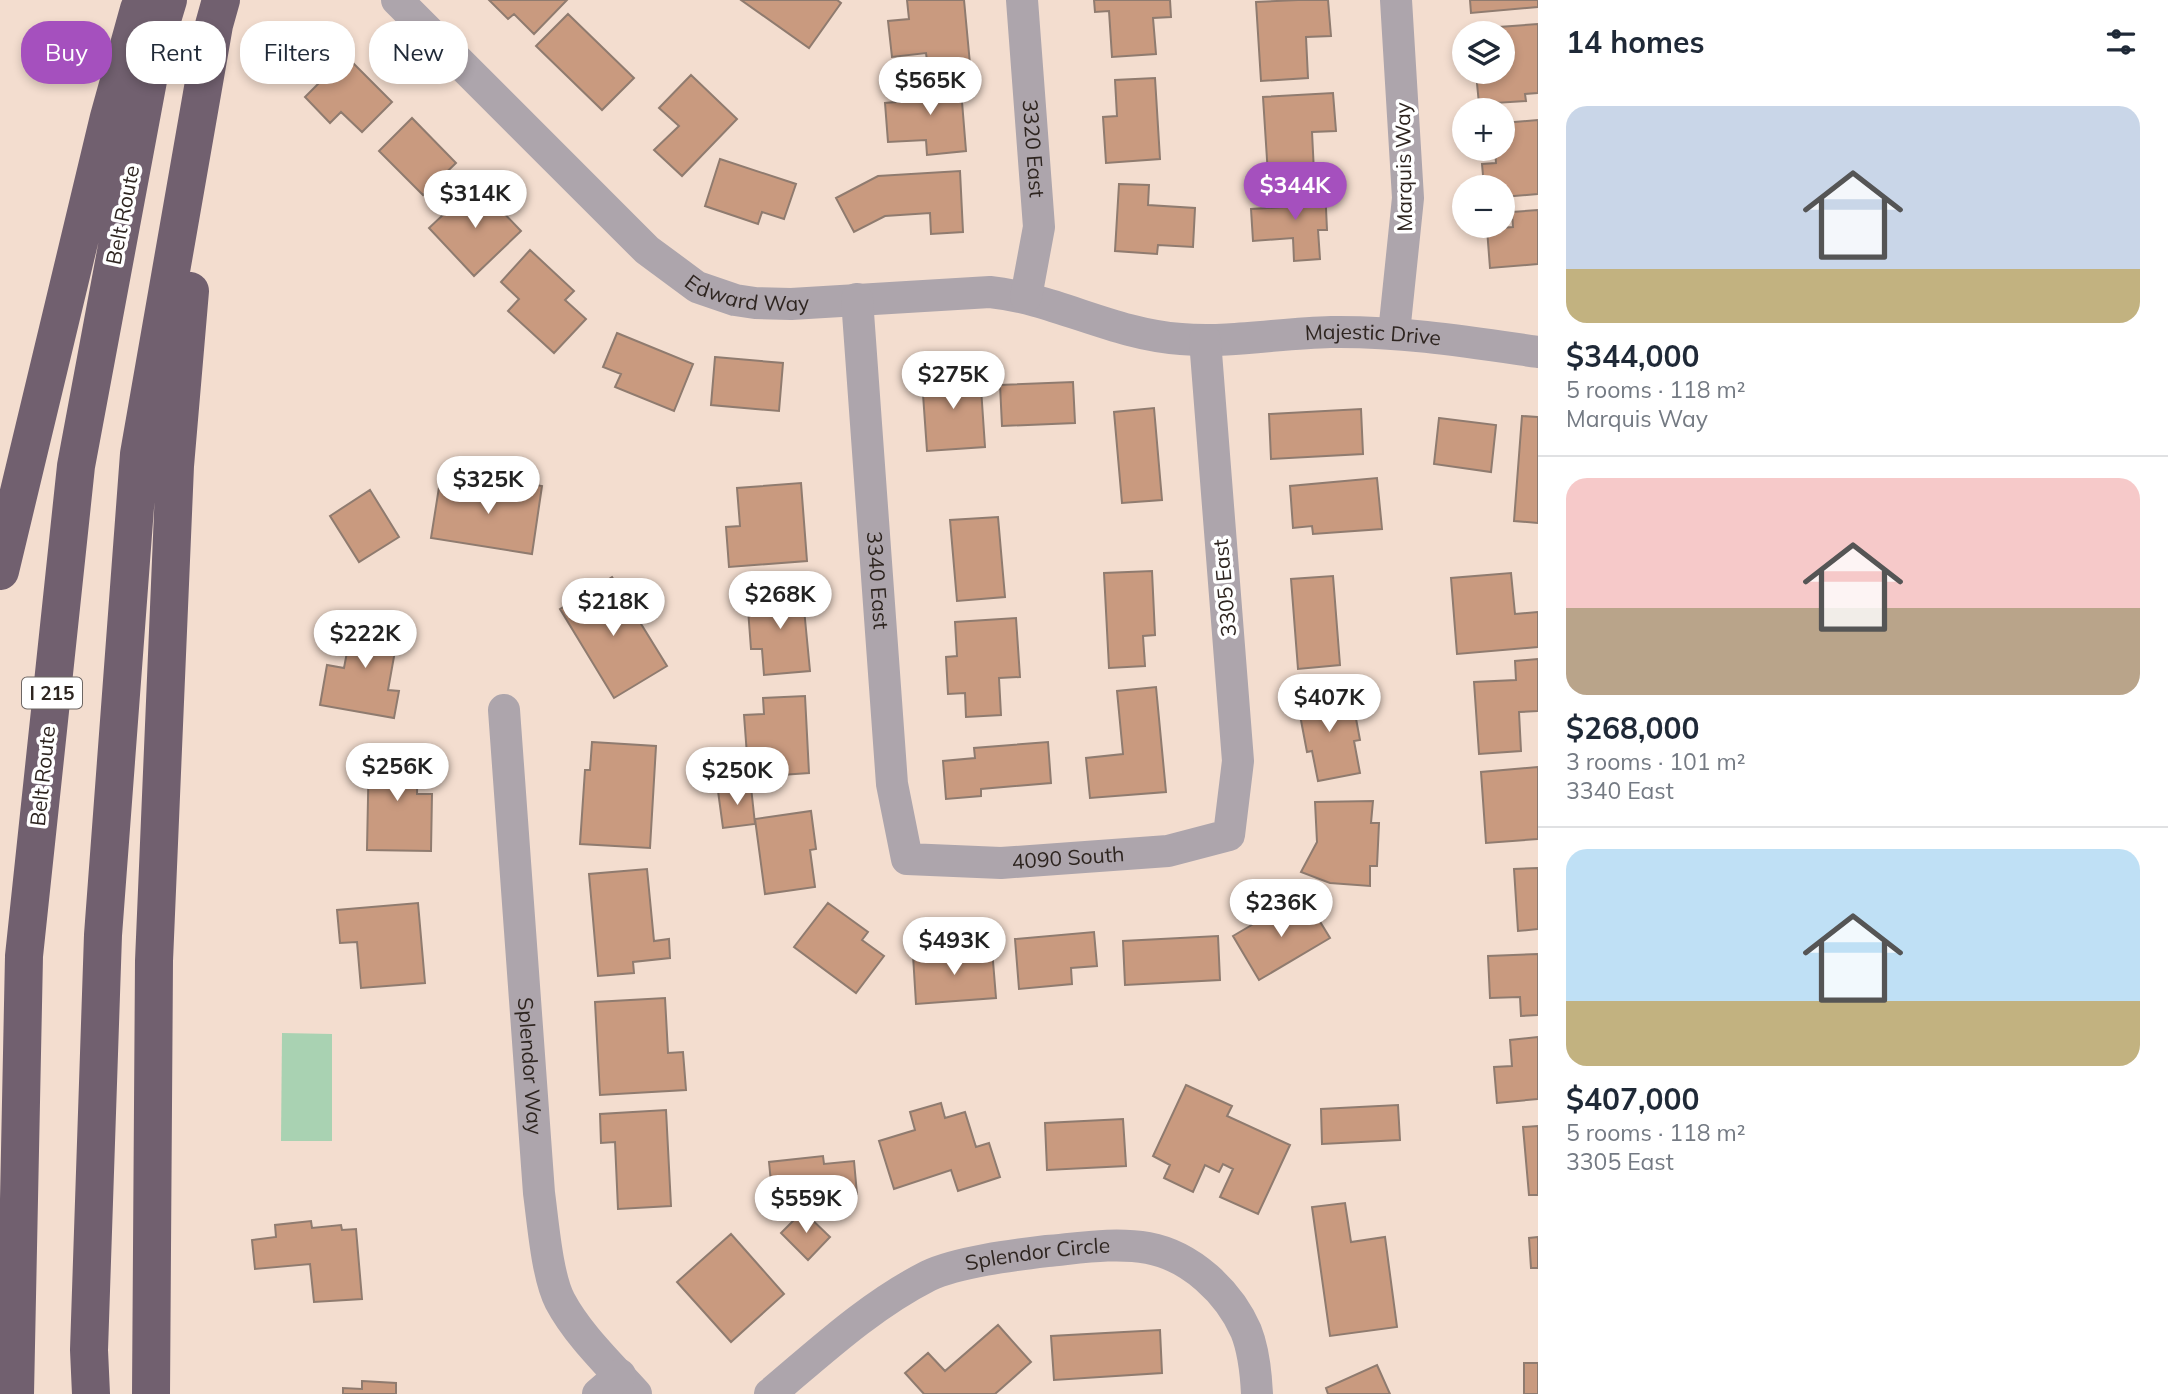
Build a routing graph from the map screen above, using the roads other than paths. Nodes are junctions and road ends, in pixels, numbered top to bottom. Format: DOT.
graph roads {
  1 [pos="142,0"];
  2 [pos="168,0"];
  3 [pos="397,0"];
  4 [pos="1022,0"];
  5 [pos="1396,0"];
  6 [pos="218,12"];
  7 [pos="1026,297"];
  8 [pos="857,299"];
  9 [pos="1394,334"];
  10 [pos="1205,340"];
  11 [pos="1538,352"];
  12 [pos="0,571"];
  13 [pos="504,710"];
  14 [pos="1229,835"];
  15 [pos="907,859"];
  16 [pos="618,1388"];
  17 [pos="15,1394"];
  18 [pos="92,1394"];
  19 [pos="151,1394"];
  20 [pos="770,1394"];
  21 [pos="1257,1394"];
  1 -- 12 [label="highway"];
  2 -- 17 [label="highway, Belt Route / I 215"];
  3 -- 8 [label="street, Edward Way"];
  4 -- 7 [label="street, 3320 East"];
  5 -- 9 [label="street, Marquis Way"];
  6 -- 18 [label="highway"];
  6 -- 19 [label="highway"];
  7 -- 8 [label="street, Edward Way"];
  7 -- 10 [label="street, Edward Way"];
  8 -- 15 [label="street, 3340 East"];
  9 -- 10 [label="street, Majestic Drive"];
  9 -- 11 [label="street, Majestic Drive"];
  10 -- 14 [label="street, 3305 East"];
  13 -- 16 [label="street, Splendor Way"];
  14 -- 15 [label="street, 4090 South"];
  20 -- 21 [label="street, Splendor Circle"];
}
